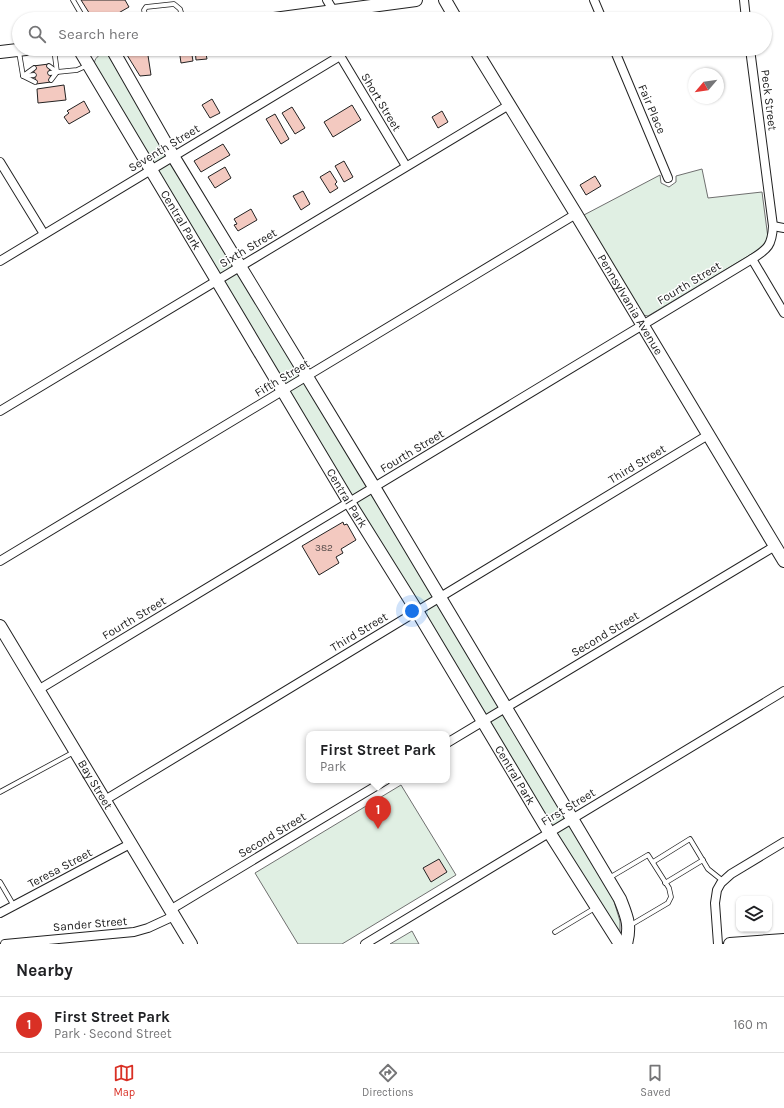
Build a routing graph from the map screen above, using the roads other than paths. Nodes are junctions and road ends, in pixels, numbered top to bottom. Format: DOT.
graph roads {
  1 [pos="73,0"];
  2 [pos="327,0"];
  3 [pos="416,0"];
  4 [pos="445,0"];
  5 [pos="594,0"];
  6 [pos="744,0"];
  7 [pos="80,12"];
  8 [pos="144,12"];
  9 [pos="181,12"];
  10 [pos="334,12"];
  11 [pos="452,12"];
  12 [pos="599,12"];
  13 [pos="745,12"];
  14 [pos="12,50"];
  15 [pos="0,52"];
  16 [pos="23,56"];
  17 [pos="55,56"];
  18 [pos="83,56"];
  19 [pos="116,56"];
  20 [pos="333,56"];
  21 [pos="340,56"];
  22 [pos="479,56"];
  23 [pos="617,56"];
  24 [pos="751,56"];
  25 [pos="88,64"];
  26 [pos="49,66"];
  27 [pos="34,68"];
  28 [pos="56,72"];
  29 [pos="50,73"];
  30 [pos="34,75"];
  31 [pos="23,76"];
  32 [pos="51,80"];
  33 [pos="36,82"];
  34 [pos="508,105"];
  35 [pos="173,156"];
  36 [pos="0,162"];
  37 [pos="406,166"];
  38 [pos="150,170"];
  39 [pos="668,178"];
  40 [pos="576,214"];
  41 [pos="773,226"];
  42 [pos="784,228"];
  43 [pos="44,234"];
  44 [pos="752,259"];
  45 [pos="0,261"];
  46 [pos="240,267"];
  47 [pos="218,280"];
  48 [pos="784,313"];
  49 [pos="642,326"];
  50 [pos="307,377"];
  51 [pos="283,391"];
  52 [pos="0,411"];
  53 [pos="708,435"];
  54 [pos="374,487"];
  55 [pos="349,502"];
  56 [pos="775,546"];
  57 [pos="0,561"];
  58 [pos="784,561"];
  59 [pos="440,598"];
  60 [pos="417,611"];
  61 [pos="0,626"];
  62 [pos="38,690"];
  63 [pos="784,691"];
  64 [pos="506,708"];
  65 [pos="483,721"];
  66 [pos="450,741"];
  67 [pos="75,751"];
  68 [pos="381,783"];
  69 [pos="0,792"];
  70 [pos="105,800"];
  71 [pos="572,819"];
  72 [pos="549,832"];
  73 [pos="784,842"];
  74 [pos="130,844"];
  75 [pos="703,860"];
  76 [pos="653,862"];
  77 [pos="608,879"];
  78 [pos="723,881"];
  79 [pos="0,882"];
  80 [pos="665,883"];
  81 [pos="14,906"];
  82 [pos="596,908"];
  83 [pos="0,913"];
  84 [pos="172,913"];
  85 [pos="629,927"];
  86 [pos="556,932"];
  87 [pos="784,940"];
  88 [pos="5,944"];
  89 [pos="190,944"];
  90 [pos="365,944"];
  91 [pos="620,944"];
  92 [pos="626,944"];
  93 [pos="718,944"];
  94 [pos="730,944"];
  1 -- 7 [label="lane"];
  2 -- 10 [label="street"];
  3 -- 10 [label="main road"];
  4 -- 11 [label="main road"];
  5 -- 12 [label="street"];
  6 -- 13 [label="street"];
  8 -- 9 [label="lane"];
  14 -- 15 [label="main road"];
  16 -- 31 [label="lane"];
  17 -- 28 [label="lane"];
  18 -- 25 [label="main road, Central Park"];
  19 -- 35 [label="main road"];
  20 -- 35 [label="street, Seventh Street"];
  21 -- 37 [label="street, Short Street"];
  22 -- 34 [label="main road, Pennsylvania Avenue"];
  23 -- 39 [label="street, Fair Place"];
  24 -- 41 [label="street, Peck Street"];
  25 -- 28 [label="lane"];
  25 -- 38 [label="main road, Central Park"];
  26 -- 28 [label="lane"];
  27 -- 31 [label="lane"];
  28 -- 29 [label="lane"];
  28 -- 32 [label="lane"];
  30 -- 31 [label="lane"];
  31 -- 33 [label="lane"];
  34 -- 37 [label="street, Sixth Street"];
  34 -- 40 [label="main road, Pennsylvania Avenue"];
  35 -- 38 [label="street, Seventh Street"];
  35 -- 46 [label="main road"];
  36 -- 43 [label="street"];
  37 -- 46 [label="street, Sixth Street"];
  38 -- 43 [label="street, Seventh Street"];
  38 -- 47 [label="main road, Central Park"];
  40 -- 49 [label="main road, Pennsylvania Avenue"];
  40 -- 50 [label="street, Fifth Street"];
  41 -- 42 [label="street"];
  41 -- 44 [label="street, Fourth Street"];
  43 -- 45 [label="street, Seventh Street"];
  44 -- 48 [label="street"];
  44 -- 49 [label="street, Fourth Street"];
  46 -- 47 [label="street, Sixth Street"];
  46 -- 50 [label="main road"];
  47 -- 51 [label="main road, Central Park"];
  47 -- 52 [label="street, Sixth Street"];
  49 -- 53 [label="main road, Pennsylvania Avenue"];
  49 -- 54 [label="street, Fourth Street"];
  50 -- 51 [label="street, Fifth Street"];
  50 -- 54 [label="main road"];
  51 -- 55 [label="main road, Central Park"];
  51 -- 57 [label="street, Fifth Street"];
  53 -- 56 [label="main road, Pennsylvania Avenue"];
  53 -- 59 [label="street, Third Street"];
  54 -- 55 [label="street, Fourth Street"];
  54 -- 59 [label="main road"];
  55 -- 60 [label="main road, Central Park"];
  55 -- 62 [label="street, Fourth Street"];
  56 -- 58 [label="main road, Pennsylvania Avenue"];
  56 -- 64 [label="street, Second Street"];
  59 -- 60 [label="street, Third Street"];
  59 -- 64 [label="main road"];
  60 -- 65 [label="main road, Central Park"];
  60 -- 70 [label="street, Third Street"];
  61 -- 62 [label="main road, Bay Street"];
  62 -- 67 [label="main road, Bay Street"];
  63 -- 71 [label="street, First Street"];
  64 -- 65 [label="street, Second Street"];
  64 -- 71 [label="main road"];
  65 -- 66 [label="street, Second Street"];
  65 -- 72 [label="main road, Central Park"];
  67 -- 69 [label="lane"];
  67 -- 70 [label="main road, Bay Street"];
  68 -- 84 [label="street, Second Street"];
  70 -- 74 [label="main road, Bay Street"];
  71 -- 72 [label="street, First Street"];
  71 -- 77 [label="main road"];
  72 -- 82 [label="main road, Central Park"];
  72 -- 90 [label="street, First Street"];
  73 -- 78 [label="street"];
  74 -- 81 [label="street, Teresa Street"];
  74 -- 84 [label="main road, Bay Street"];
  75 -- 76 [label="lane"];
  75 -- 78 [label="lane"];
  75 -- 80 [label="lane"];
  76 -- 77 [label="lane"];
  76 -- 80 [label="lane"];
  77 -- 85 [label="main road"];
  78 -- 93 [label="street"];
  79 -- 81 [label="lane"];
  80 -- 85 [label="lane"];
  81 -- 83 [label="street, Teresa Street"];
  82 -- 86 [label="lane"];
  82 -- 91 [label="main road, Central Park"];
  84 -- 88 [label="street, Sander Street"];
  84 -- 89 [label="main road, Bay Street"];
  85 -- 92 [label="main road"];
  87 -- 94 [label="main road"];
}
